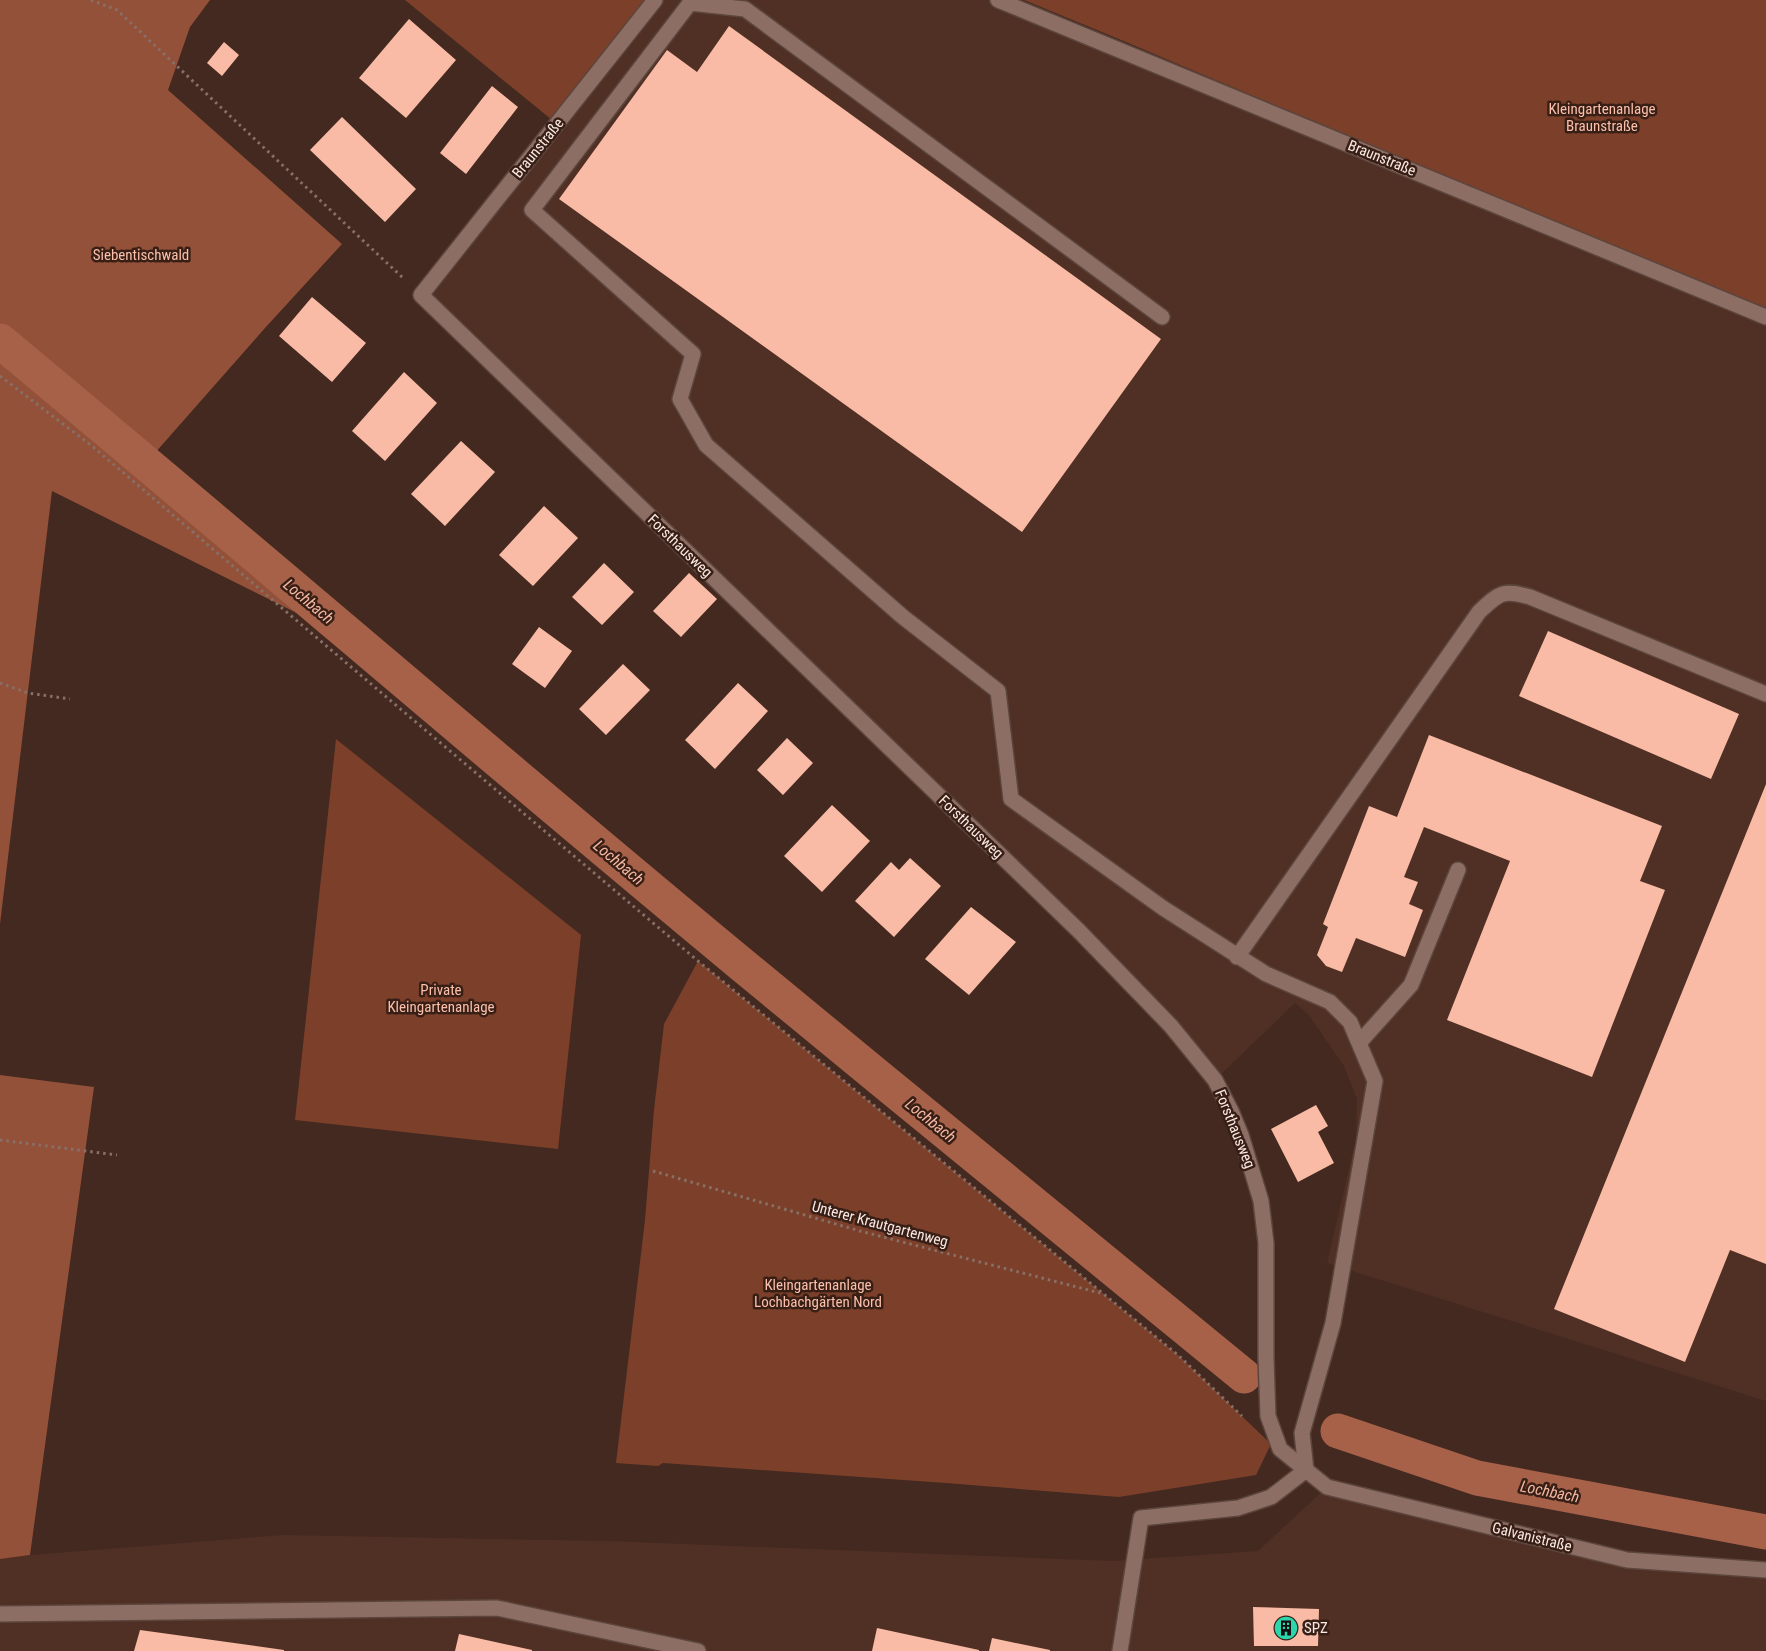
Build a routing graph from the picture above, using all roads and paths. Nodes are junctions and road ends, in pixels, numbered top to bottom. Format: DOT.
graph roads {
  1 [pos="91,0"];
  2 [pos="655,0"];
  3 [pos="998,0"];
  4 [pos="421,295"];
  5 [pos="1162,317"];
  6 [pos="1766,317"];
  7 [pos="0,376"];
  8 [pos="0,683"];
  9 [pos="1766,694"];
  10 [pos="70,699"];
  11 [pos="1458,870"];
  12 [pos="1237,957"];
  13 [pos="1359,1043"];
  14 [pos="0,1140"];
  15 [pos="117,1155"];
  16 [pos="653,1171"];
  17 [pos="1103,1294"];
  18 [pos="1243,1416"];
  19 [pos="1306,1470"];
  20 [pos="1766,1570"];
  21 [pos="0,1614"];
  22 [pos="698,1651"];
  23 [pos="1120,1651"];
  1 -- 4 [label="path"];
  2 -- 4 [label="street, Braunstraße"];
  3 -- 6 [label="street, Braunstraße"];
  4 -- 19 [label="street, Forsthausweg"];
  5 -- 12 [label="street"];
  7 -- 17 [label="path"];
  8 -- 10 [label="path"];
  9 -- 12 [label="street"];
  11 -- 13 [label="street"];
  12 -- 13 [label="street"];
  13 -- 19 [label="street"];
  14 -- 15 [label="path"];
  16 -- 17 [label="path, Unterer Krautgartenweg"];
  17 -- 18 [label="path"];
  19 -- 20 [label="street, Galvanistraße"];
  19 -- 23 [label="street"];
  21 -- 22 [label="street"];
}
